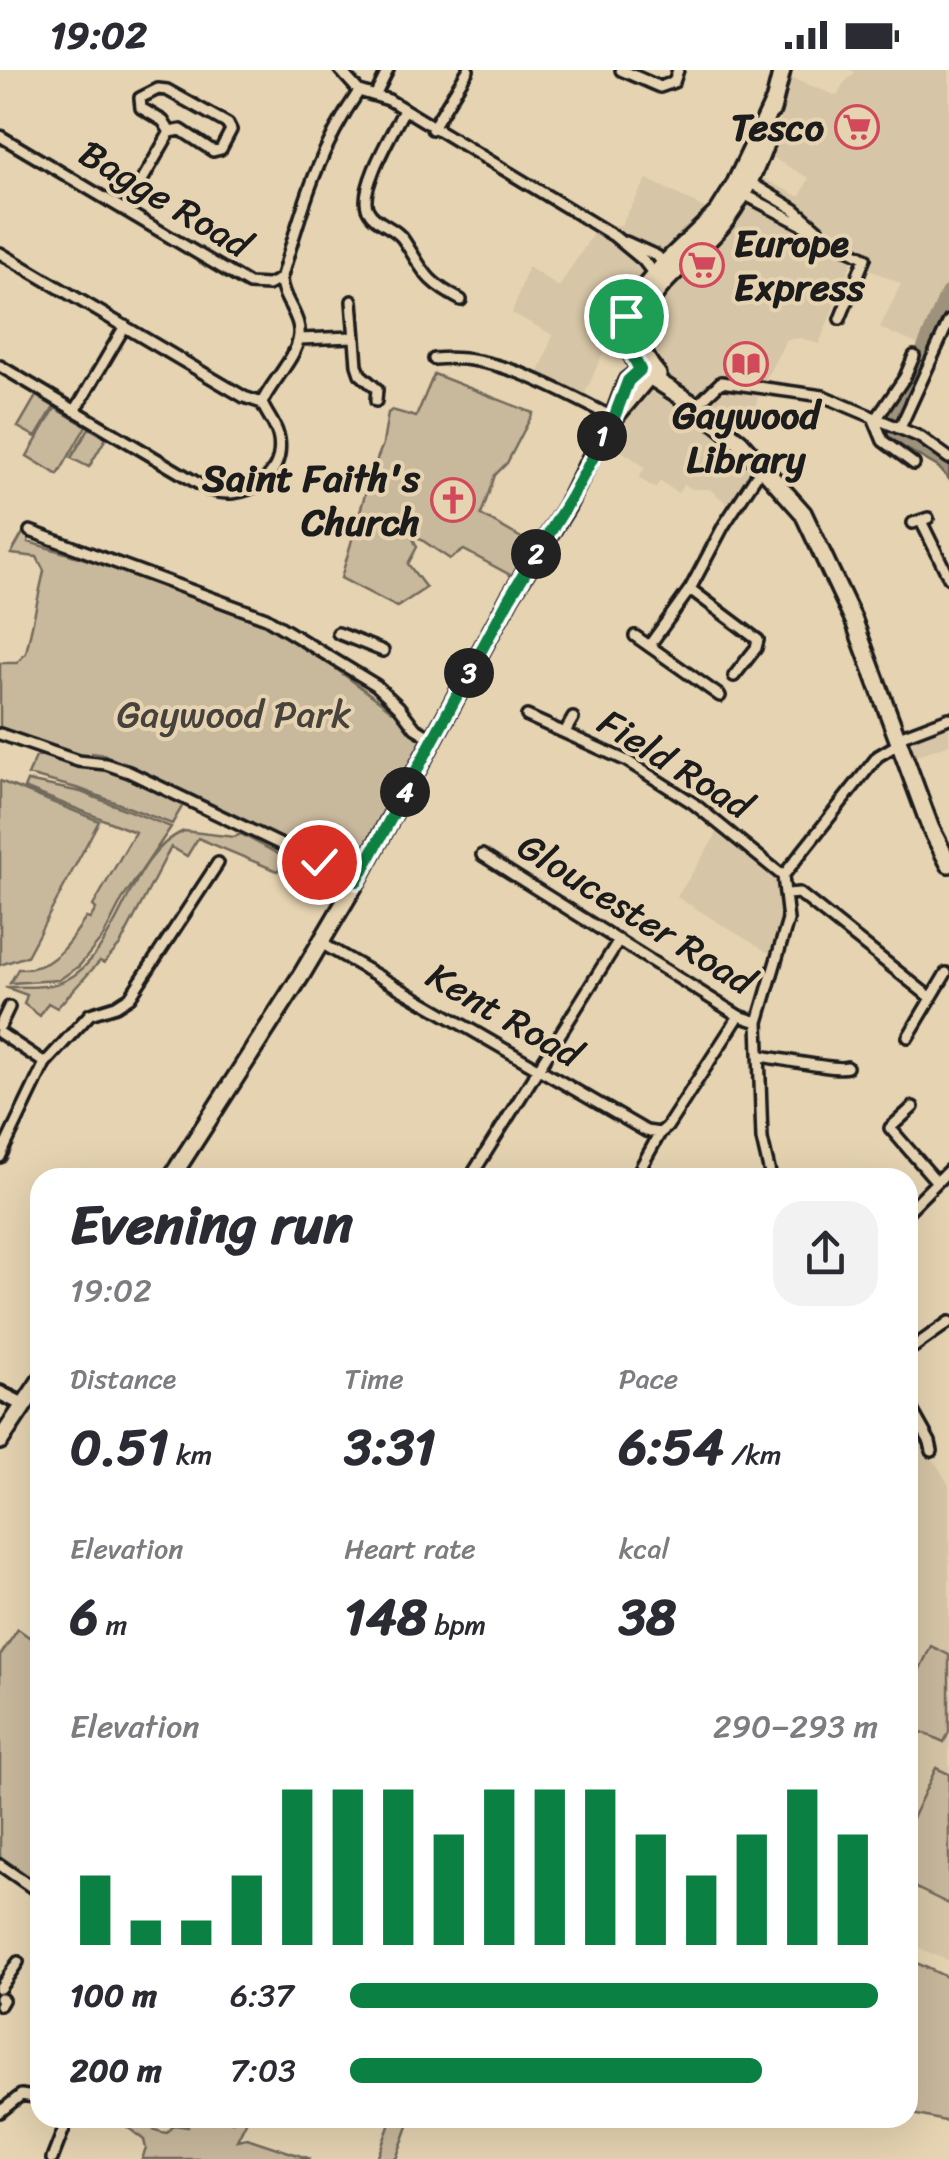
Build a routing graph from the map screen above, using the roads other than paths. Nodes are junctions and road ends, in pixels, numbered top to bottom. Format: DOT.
graph roads {
  1 [pos="340,70"];
  2 [pos="388,70"];
  3 [pos="468,70"];
  4 [pos="621,70"];
  5 [pos="678,70"];
  6 [pos="782,70"];
  7 [pos="359,91"];
  8 [pos="376,94"];
  9 [pos="404,110"];
  10 [pos="432,128"];
  11 [pos="170,132"];
  12 [pos="0,136"];
  13 [pos="741,184"];
  14 [pos="125,210"];
  15 [pos="0,253"];
  16 [pos="664,275"];
  17 [pos="281,278"];
  18 [pos="460,300"];
  19 [pos="352,301"];
  20 [pos="839,319"];
  21 [pos="949,321"];
  22 [pos="126,326"];
  23 [pos="354,337"];
  24 [pos="299,339"];
  25 [pos="914,356"];
  26 [pos="434,359"];
  27 [pos="0,366"];
  28 [pos="650,373"];
  29 [pos="376,401"];
  30 [pos="262,404"];
  31 [pos="696,406"];
  32 [pos="76,411"];
  33 [pos="614,418"];
  34 [pos="878,419"];
  35 [pos="898,427"];
  36 [pos="949,458"];
  37 [pos="914,464"];
  38 [pos="764,465"];
  39 [pos="920,521"];
  40 [pos="30,531"];
  41 [pos="949,578"];
  42 [pos="690,588"];
  43 [pos="338,634"];
  44 [pos="635,636"];
  45 [pos="352,640"];
  46 [pos="649,646"];
  47 [pos="384,651"];
  48 [pos="340,662"];
  49 [pos="734,676"];
  50 [pos="720,696"];
  51 [pos="527,716"];
  52 [pos="573,718"];
  53 [pos="949,718"];
  54 [pos="566,732"];
  55 [pos="0,734"];
  56 [pos="434,739"];
  57 [pos="900,740"];
  58 [pos="482,855"];
  59 [pos="218,863"];
  60 [pos="949,864"];
  61 [pos="783,876"];
  62 [pos="195,877"];
  63 [pos="357,881"];
  64 [pos="205,884"];
  65 [pos="787,894"];
  66 [pos="619,940"];
  67 [pos="321,943"];
  68 [pos="946,973"];
  69 [pos="931,998"];
  70 [pos="8,1007"];
  71 [pos="739,1016"];
  72 [pos="758,1022"];
  73 [pos="0,1030"];
  74 [pos="908,1037"];
  75 [pos="760,1056"];
  76 [pos="44,1063"];
  77 [pos="540,1070"];
  78 [pos="842,1082"];
  79 [pos="913,1107"];
  80 [pos="890,1128"];
  81 [pos="660,1134"];
  82 [pos="880,1136"];
  83 [pos="1,1151"];
  84 [pos="177,1168"];
  85 [pos="476,1168"];
  86 [pos="641,1168"];
  87 [pos="768,1168"];
  88 [pos="949,1170"];
  89 [pos="937,1182"];
  90 [pos="918,1201"];
  91 [pos="949,1322"];
  92 [pos="918,1343"];
  93 [pos="0,1393"];
  94 [pos="30,1396"];
  95 [pos="24,1405"];
  96 [pos="918,1421"];
  97 [pos="0,1441"];
  98 [pos="932,1451"];
  99 [pos="0,1865"];
  100 [pos="30,1885"];
  101 [pos="18,1962"];
  102 [pos="0,1988"];
  103 [pos="30,2096"];
  104 [pos="0,2112"];
  105 [pos="64,2128"];
  106 [pos="52,2159"];
  1 -- 7 [label="street"];
  2 -- 8 [label="street"];
  3 -- 10 [label="street"];
  4 -- 5 [label="street"];
  6 -- 13 [label="main road"];
  7 -- 8 [label="street"];
  7 -- 17 [label="street, Bagge Road"];
  8 -- 9 [label="street"];
  9 -- 10 [label="street"];
  9 -- 18 [label="street"];
  10 -- 16 [label="street"];
  11 -- 11 [label="street"];
  11 -- 14 [label="street"];
  12 -- 14 [label="street, Bagge Road"];
  13 -- 16 [label="main road"];
  13 -- 20 [label="street"];
  14 -- 17 [label="street, Bagge Road"];
  15 -- 22 [label="street"];
  16 -- 28 [label="main road"];
  17 -- 24 [label="street"];
  19 -- 23 [label="street"];
  21 -- 35 [label="street"];
  22 -- 30 [label="street"];
  22 -- 32 [label="street"];
  23 -- 24 [label="street"];
  23 -- 29 [label="street"];
  24 -- 30 [label="street"];
  25 -- 34 [label="street"];
  26 -- 33 [label="street"];
  27 -- 32 [label="street"];
  28 -- 31 [label="main road"];
  28 -- 33 [label="main road"];
  30 -- 32 [label="street"];
  31 -- 34 [label="street"];
  31 -- 38 [label="main road"];
  33 -- 56 [label="main road"];
  34 -- 35 [label="street"];
  34 -- 37 [label="street"];
  35 -- 36 [label="street"];
  38 -- 42 [label="street"];
  38 -- 57 [label="main road"];
  39 -- 41 [label="street"];
  40 -- 48 [label="street"];
  42 -- 46 [label="street"];
  42 -- 49 [label="street"];
  43 -- 45 [label="street"];
  44 -- 46 [label="street"];
  45 -- 47 [label="street"];
  45 -- 48 [label="street"];
  46 -- 50 [label="street"];
  48 -- 56 [label="street"];
  51 -- 54 [label="street, Field Road"];
  52 -- 54 [label="street"];
  53 -- 57 [label="street"];
  54 -- 61 [label="street, Field Road"];
  55 -- 63 [label="street"];
  56 -- 63 [label="main road"];
  57 -- 60 [label="main road"];
  57 -- 61 [label="street"];
  58 -- 66 [label="street, Gloucester Road"];
  59 -- 64 [label="street"];
  61 -- 65 [label="street"];
  62 -- 64 [label="street"];
  63 -- 67 [label="main road"];
  64 -- 76 [label="street"];
  65 -- 69 [label="street"];
  65 -- 72 [label="street"];
  66 -- 71 [label="street, Gloucester Road"];
  66 -- 77 [label="street"];
  67 -- 77 [label="street, Kent Road"];
  67 -- 84 [label="main road"];
  68 -- 69 [label="street"];
  69 -- 74 [label="street"];
  70 -- 73 [label="street"];
  71 -- 72 [label="street, Gloucester Road"];
  71 -- 81 [label="street"];
  72 -- 75 [label="street"];
  73 -- 76 [label="street"];
  75 -- 78 [label="street"];
  75 -- 87 [label="street"];
  76 -- 83 [label="street"];
  77 -- 81 [label="street, Kent Road"];
  77 -- 85 [label="street"];
  79 -- 80 [label="street"];
  80 -- 82 [label="street"];
  80 -- 89 [label="street"];
  81 -- 86 [label="street"];
  88 -- 89 [label="street"];
  89 -- 90 [label="street"];
  91 -- 92 [label="street"];
  93 -- 95 [label="street"];
  94 -- 95 [label="main road"];
  95 -- 97 [label="main road"];
  96 -- 98 [label="street"];
  99 -- 100 [label="street"];
  101 -- 102 [label="street"];
  103 -- 104 [label="street"];
  105 -- 106 [label="street"];
}
